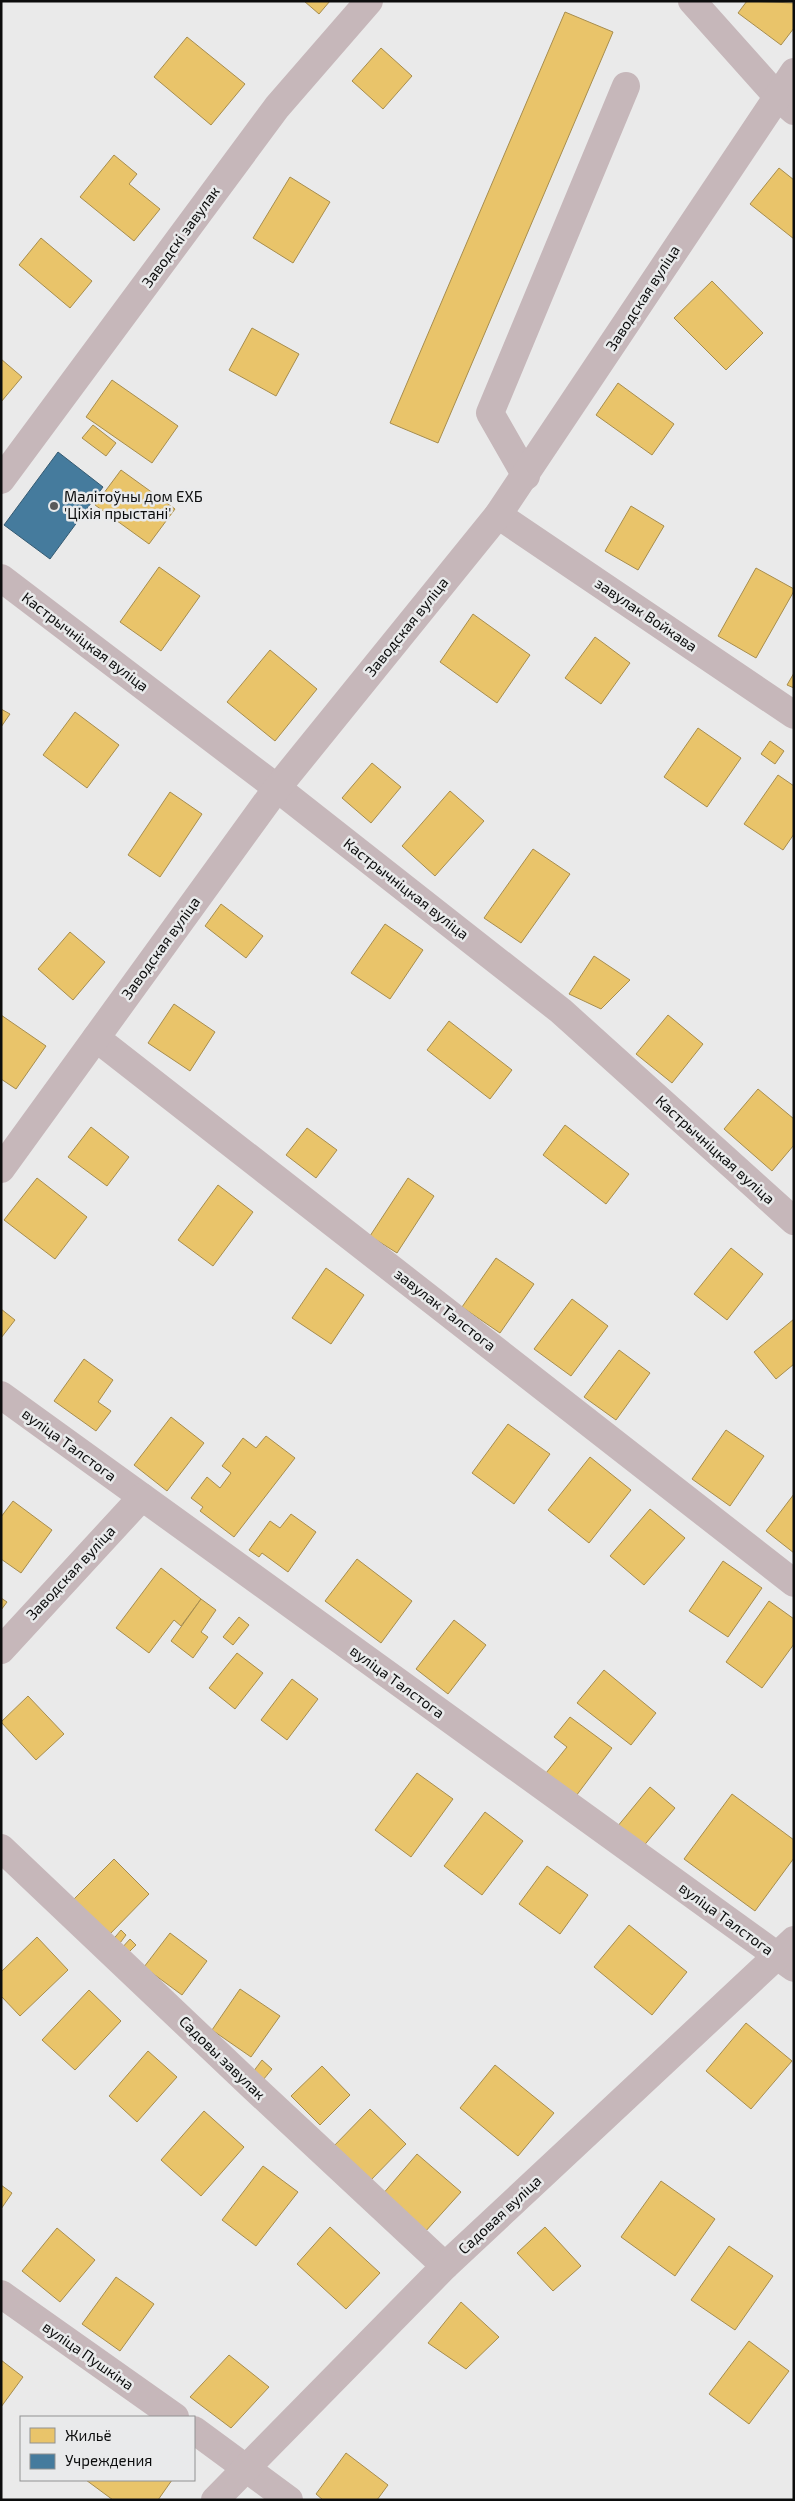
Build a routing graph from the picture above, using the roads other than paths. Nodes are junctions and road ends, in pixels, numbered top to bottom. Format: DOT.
graph roads {
  1 [pos="369,1"];
  2 [pos="692,1"];
  3 [pos="794,72"];
  4 [pos="626,86"];
  5 [pos="785,104"];
  6 [pos="526,476"];
  7 [pos="1,480"];
  8 [pos="498,515"];
  9 [pos="1,578"];
  10 [pos="794,715"];
  11 [pos="277,788"];
  12 [pos="96,1038"];
  13 [pos="1,1169"];
  14 [pos="794,1221"];
  15 [pos="1,1395"];
  16 [pos="142,1497"];
  17 [pos="794,1583"];
  18 [pos="1,1650"];
  19 [pos="1,1848"];
  20 [pos="788,1955"];
  21 [pos="445,2266"];
  22 [pos="1,2294"];
  23 [pos="174,2416"];
  24 [pos="195,2431"];
  25 [pos="247,2468"];
  26 [pos="215,2500"];
  27 [pos="289,2500"];
  1 -- 7 [label="street, Заводскі завулак"];
  2 -- 5 [label="street"];
  3 -- 5 [label="street, Заводская вуліца"];
  4 -- 6 [label="street"];
  5 -- 6 [label="street, Заводская вуліца"];
  6 -- 8 [label="street, Заводская вуліца"];
  8 -- 10 [label="street, завулак Войкава"];
  8 -- 11 [label="street, Заводская вуліца"];
  9 -- 11 [label="street, Кастрычніцкая вуліца"];
  11 -- 12 [label="street, Заводская вуліца"];
  11 -- 14 [label="street, Кастрычніцкая вуліца"];
  12 -- 13 [label="street, Заводская вуліца"];
  12 -- 17 [label="street, завулак Талстога"];
  15 -- 16 [label="street, вуліца Талстога"];
  16 -- 18 [label="street, Заводская вуліца"];
  16 -- 20 [label="street, вуліца Талстога"];
  19 -- 21 [label="street, Садовы завулак"];
  20 -- 21 [label="street, Садовая вуліца"];
  21 -- 25 [label="street, Садовая вуліца"];
  22 -- 23 [label="street, вуліца Пушкіна"];
  24 -- 25 [label="street"];
  25 -- 26 [label="street, Садовая вуліца"];
  25 -- 27 [label="street"];
}
